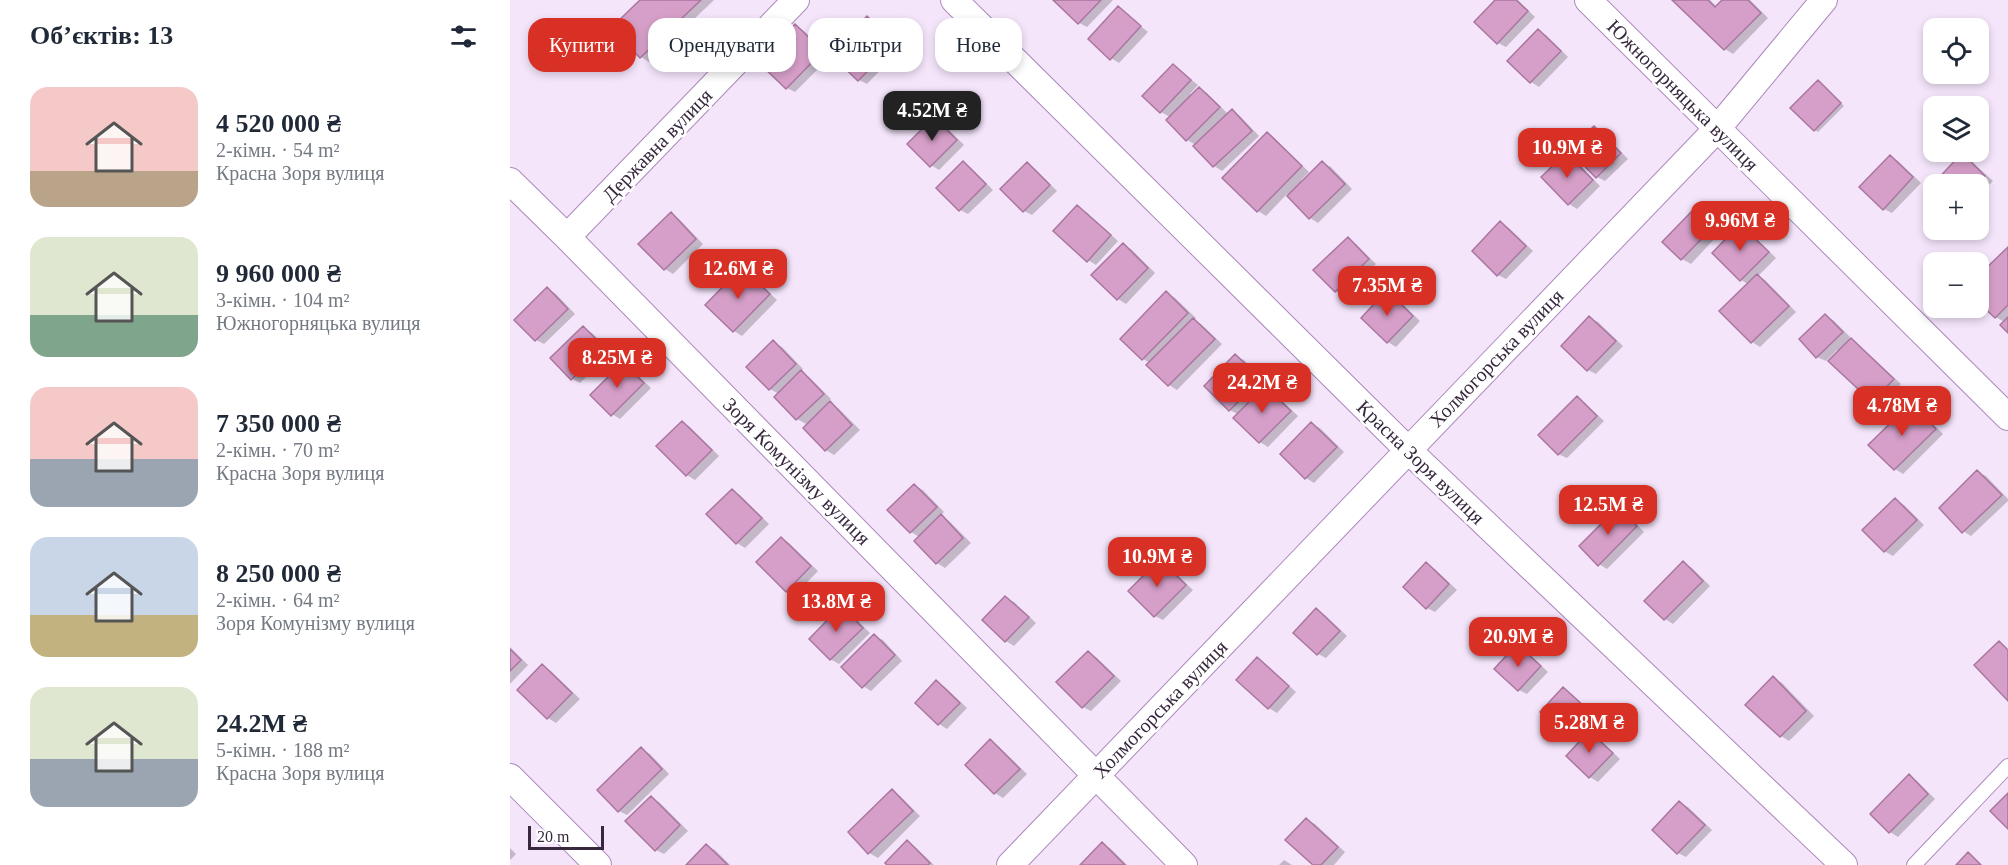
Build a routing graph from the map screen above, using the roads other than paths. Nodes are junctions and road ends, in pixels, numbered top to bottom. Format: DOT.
graph roads {
  1 [pos="796,0"];
  2 [pos="954,0"];
  3 [pos="1588,0"];
  4 [pos="1824,0"];
  5 [pos="1717,129"];
  6 [pos="510,182"];
  7 [pos="567,237"];
  8 [pos="2008,417"];
  9 [pos="1408,450"];
  10 [pos="2008,766"];
  11 [pos="1097,775"];
  12 [pos="510,777"];
  13 [pos="598,865"];
  14 [pos="1010,865"];
  15 [pos="1184,865"];
  16 [pos="1844,865"];
  17 [pos="1914,865"];
  1 -- 7 [label="street, Державна вулиця"];
  2 -- 9 [label="street, Красна Зоря вулиця"];
  3 -- 5 [label="street, Южногорняцька вулиця"];
  4 -- 5 [label="street, Холмогорська вулиця"];
  5 -- 8 [label="street, Южногорняцька вулиця"];
  5 -- 9 [label="street, Холмогорська вулиця"];
  6 -- 7 [label="street, Зоря Комунізму вулиця"];
  7 -- 11 [label="street, Зоря Комунізму вулиця"];
  9 -- 11 [label="street, Холмогорська вулиця"];
  9 -- 16 [label="street, Красна Зоря вулиця"];
  10 -- 17 [label="lane"];
  11 -- 14 [label="street, Холмогорська вулиця"];
  11 -- 15 [label="street, Зоря Комунізму вулиця"];
  12 -- 13 [label="street"];
}
